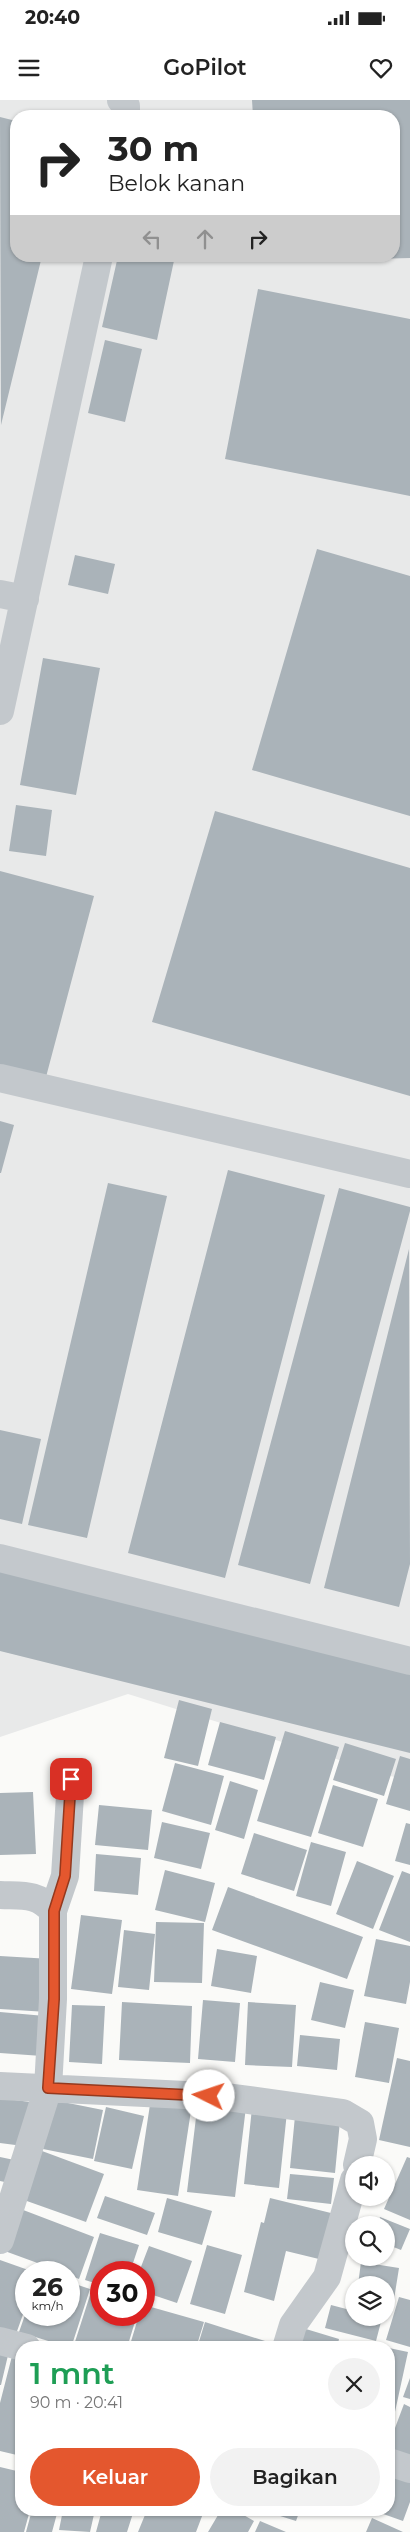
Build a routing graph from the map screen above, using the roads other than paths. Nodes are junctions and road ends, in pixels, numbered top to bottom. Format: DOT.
graph roads {
  1 [pos="97,262"];
  2 [pos="12,597"];
  3 [pos="0,712"];
  4 [pos="0,1078"];
  5 [pos="410,1174"];
  6 [pos="0,1558"];
  7 [pos="410,1661"];
  8 [pos="71,1779"];
  9 [pos="0,1895"];
  10 [pos="54,1911"];
  11 [pos="0,2086"];
  12 [pos="48,2088"];
  13 [pos="358,2156"];
  14 [pos="347,2206"];
  15 [pos="0,2240"];
  16 [pos="0,2341"];
  17 [pos="288,2341"];
  18 [pos="15,2345"];
  19 [pos="395,2464"];
  20 [pos="410,2469"];
  1 -- 2 [label="street"];
  2 -- 3 [label="street"];
  4 -- 5 [label="street"];
  6 -- 7 [label="street"];
  8 -- 10 [label="street"];
  9 -- 10 [label="street"];
  10 -- 12 [label="street"];
  11 -- 12 [label="street"];
  12 -- 13 [label="street"];
  12 -- 15 [label="street"];
  14 -- 17 [label="street"];
  16 -- 18 [label="street"];
  19 -- 20 [label="street"];
}
